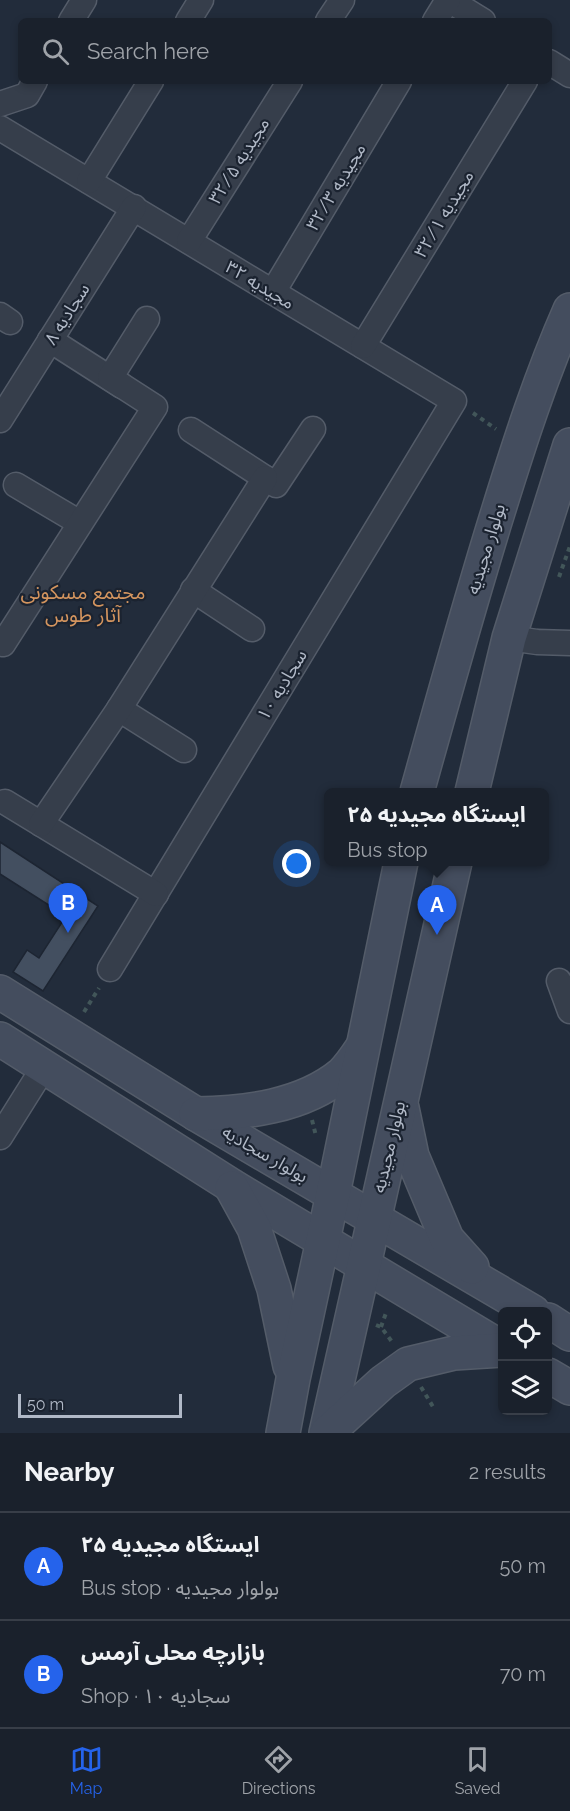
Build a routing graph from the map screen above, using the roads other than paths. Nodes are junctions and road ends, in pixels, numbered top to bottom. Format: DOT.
graph roads {
  1 [pos="84,0"];
  2 [pos="201,0"];
  3 [pos="342,0"];
  4 [pos="448,0"];
  5 [pos="73,18"];
  6 [pos="190,18"];
  7 [pos="330,18"];
  8 [pos="437,18"];
  9 [pos="478,18"];
  10 [pos="552,64"];
  11 [pos="570,75"];
  12 [pos="33,84"];
  13 [pos="149,84"];
  14 [pos="288,84"];
  15 [pos="397,84"];
  16 [pos="523,84"];
  17 [pos="0,104"];
  18 [pos="0,128"];
  19 [pos="89,182"];
  20 [pos="134,207"];
  21 [pos="189,241"];
  22 [pos="273,292"];
  23 [pos="570,310"];
  24 [pos="147,320"];
  25 [pos="50,340"];
  26 [pos="363,346"];
  27 [pos="132,392"];
  28 [pos="454,401"];
  29 [pos="0,420"];
  30 [pos="313,429"];
  31 [pos="191,430"];
  32 [pos="570,445"];
  33 [pos="265,478"];
  34 [pos="16,485"];
  35 [pos="80,523"];
  36 [pos="193,590"];
  37 [pos="252,629"];
  38 [pos="509,638"];
  39 [pos="0,642"];
  40 [pos="570,643"];
  41 [pos="119,709"];
  42 [pos="184,750"];
  43 [pos="418,788"];
  44 [pos="473,788"];
  45 [pos="5,802"];
  46 [pos="41,824"];
  47 [pos="399,866"];
  48 [pos="454,866"];
  49 [pos="156,894"];
  50 [pos="110,969"];
  51 [pos="559,981"];
  52 [pos="0,992"];
  53 [pos="570,1011"];
  54 [pos="0,1039"];
  55 [pos="363,1047"];
  56 [pos="44,1066"];
  57 [pos="400,1097"];
  58 [pos="196,1114"];
  59 [pos="0,1137"];
  60 [pos="232,1186"];
  61 [pos="333,1194"];
  62 [pos="374,1218"];
  63 [pos="322,1240"];
  64 [pos="363,1265"];
  65 [pos="484,1282"];
  66 [pos="526,1307"];
  67 [pos="552,1323"];
  68 [pos="570,1334"];
  69 [pos="498,1347"];
  70 [pos="498,1349"];
  71 [pos="552,1377"];
  72 [pos="293,1379"];
  73 [pos="570,1388"];
  74 [pos="283,1433"];
  75 [pos="326,1433"];
  1 -- 5 [label="street"];
  2 -- 6 [label="street"];
  3 -- 7 [label="street"];
  4 -- 8 [label="street"];
  4 -- 9 [label="street"];
  10 -- 11 [label="street"];
  12 -- 17 [label="street"];
  13 -- 19 [label="street"];
  14 -- 21 [label="street, مجیدیه ۳۲/۵"];
  15 -- 22 [label="street, مجیدیه ۳۲/۳"];
  16 -- 26 [label="street, مجیدیه ۳۲/۱"];
  18 -- 19 [label="street, مجیدیه ۳۲"];
  19 -- 20 [label="street, مجیدیه ۳۲"];
  20 -- 21 [label="street, مجیدیه ۳۲"];
  20 -- 25 [label="street, سجادیه ۸"];
  21 -- 22 [label="street, مجیدیه ۳۲"];
  22 -- 26 [label="street, مجیدیه ۳۲"];
  23 -- 43 [label="main road, بولوار مجیدیه"];
  24 -- 27 [label="street"];
  25 -- 27 [label="street"];
  25 -- 29 [label="street, سجادیه ۸"];
  26 -- 28 [label="street, مجیدیه ۳۲"];
  27 -- 35 [label="street"];
  28 -- 49 [label="street, سجادیه ۱۰"];
  30 -- 33 [label="street"];
  31 -- 33 [label="street"];
  32 -- 38 [label="main road"];
  33 -- 36 [label="street"];
  34 -- 35 [label="street"];
  35 -- 39 [label="street"];
  36 -- 37 [label="street"];
  36 -- 41 [label="street"];
  38 -- 40 [label="street"];
  38 -- 44 [label="main road"];
  41 -- 42 [label="street"];
  41 -- 46 [label="street"];
  45 -- 46 [label="street"];
  46 -- 49 [label="street"];
  47 -- 55 [label="main road"];
  48 -- 57 [label="main road, بولوار مجیدیه"];
  49 -- 50 [label="street, سجادیه ۱۰"];
  51 -- 53 [label="street"];
  52 -- 58 [label="main road, بولوار سجادیه"];
  54 -- 56 [label="main road"];
  55 -- 58 [label="main road"];
  55 -- 61 [label="main road"];
  56 -- 59 [label="street"];
  56 -- 60 [label="main road"];
  57 -- 62 [label="main road, بولوار مجیدیه"];
  57 -- 65 [label="main road"];
  58 -- 61 [label="main road, بولوار سجادیه"];
  60 -- 63 [label="main road"];
  60 -- 72 [label="main road"];
  61 -- 62 [label="main road, بولوار سجادیه"];
  61 -- 63 [label="main road"];
  62 -- 64 [label="main road, بولوار مجیدیه"];
  62 -- 65 [label="main road, بولوار سجادیه"];
  63 -- 64 [label="main road"];
  63 -- 72 [label="main road"];
  64 -- 69 [label="main road"];
  64 -- 75 [label="main road, بولوار مجیدیه"];
  65 -- 66 [label="main road, بولوار سجادیه"];
  67 -- 68 [label="main road"];
  70 -- 75 [label="main road"];
  71 -- 73 [label="main road"];
  72 -- 74 [label="main road"];
}
